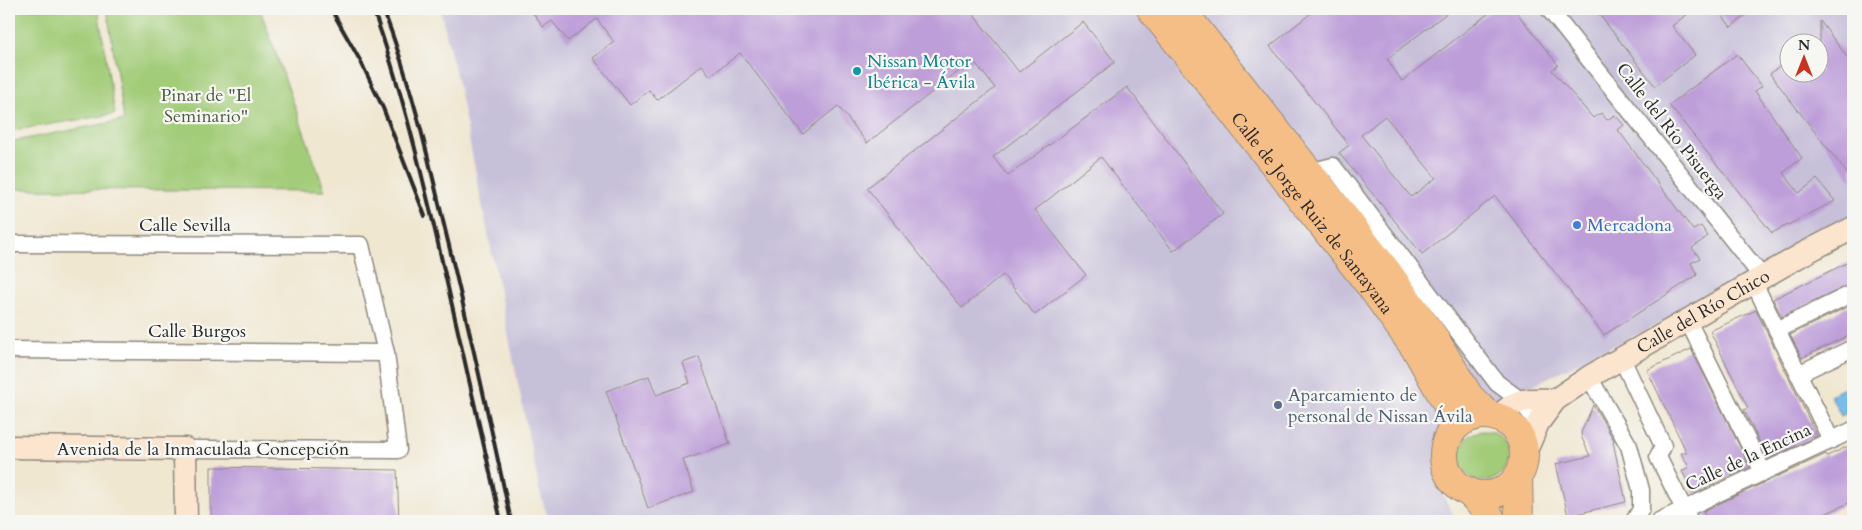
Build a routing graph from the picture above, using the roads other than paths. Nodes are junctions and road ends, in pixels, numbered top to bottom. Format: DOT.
graph roads {
  1 [pos="1151,9"];
  2 [pos="1181,9"];
  3 [pos="1549,9"];
  4 [pos="1309,172"];
  5 [pos="1853,228"];
  6 [pos="9,244"];
  7 [pos="1758,281"];
  8 [pos="1853,293"];
  9 [pos="1688,321"];
  10 [pos="1776,330"];
  11 [pos="1853,348"];
  12 [pos="9,350"];
  13 [pos="386,353"];
  14 [pos="1622,359"];
  15 [pos="1798,374"];
  16 [pos="1590,378"];
  17 [pos="1520,400"];
  18 [pos="1555,400"];
  19 [pos="1493,416"];
  20 [pos="1538,423"];
  21 [pos="1853,430"];
  22 [pos="1452,431"];
  23 [pos="1831,440"];
  24 [pos="9,447"];
  25 [pos="185,449"];
  26 [pos="1521,465"];
  27 [pos="1763,472"];
  28 [pos="1468,492"];
  29 [pos="1687,516"];
  30 [pos="186,521"];
  31 [pos="1492,521"];
  32 [pos="1518,521"];
  33 [pos="1634,521"];
  34 [pos="1659,521"];
  1 -- 22 [label="highway, Calle de Jorge Ruiz de Santayana"];
  2 -- 4 [label="highway, Calle de Jorge Ruiz de Santayana"];
  3 -- 7 [label="street, Calle del Río Pisuerga"];
  4 -- 17 [label="street, Calle de Jorge Ruiz de Santayana"];
  4 -- 19 [label="highway, Calle de Jorge Ruiz de Santayana"];
  5 -- 7 [label="street, Calle del Río Chico"];
  6 -- 13 [label="street, Calle Sevilla"];
  7 -- 9 [label="street, Calle del Río Chico"];
  7 -- 10 [label="street, Calle del Río Pisuerga"];
  8 -- 10 [label="street"];
  9 -- 14 [label="street, Calle del Río Chico"];
  9 -- 27 [label="street"];
  10 -- 15 [label="street, Calle del Río Pisuerga"];
  11 -- 15 [label="street"];
  12 -- 13 [label="street, Calle Burgos"];
  13 -- 25 [label="street, Avenida de la Inmaculada Concepción"];
  14 -- 16 [label="street, Calle del Río Chico"];
  14 -- 29 [label="street"];
  15 -- 23 [label="street, Calle del Río Pisuerga"];
  16 -- 18 [label="street, Calle del Río Chico"];
  16 -- 33 [label="street"];
  17 -- 18 [label="street"];
  17 -- 19 [label="street"];
  17 -- 20 [label="street, Calle de Jorge Ruiz de Santayana"];
  18 -- 20 [label="street, Calle del Río Chico"];
  19 -- 22 [label="highway"];
  19 -- 26 [label="highway, Calle de Jorge Ruiz de Santayana"];
  20 -- 26 [label="street, Calle del Río Chico"];
  21 -- 23 [label="street, Calle de la Encina"];
  22 -- 28 [label="highway, Calle de Jorge Ruiz de Santayana"];
  23 -- 27 [label="street, Calle de la Encina"];
  24 -- 25 [label="street, Avenida de la Inmaculada Concepción"];
  25 -- 30 [label="street"];
  26 -- 28 [label="highway"];
  26 -- 32 [label="highway, Calle de Jorge Ruiz de Santayana"];
  27 -- 29 [label="street, Calle de la Encina"];
  28 -- 31 [label="highway, Calle de Jorge Ruiz de Santayana"];
  29 -- 34 [label="street, Calle de la Encina"];
}
